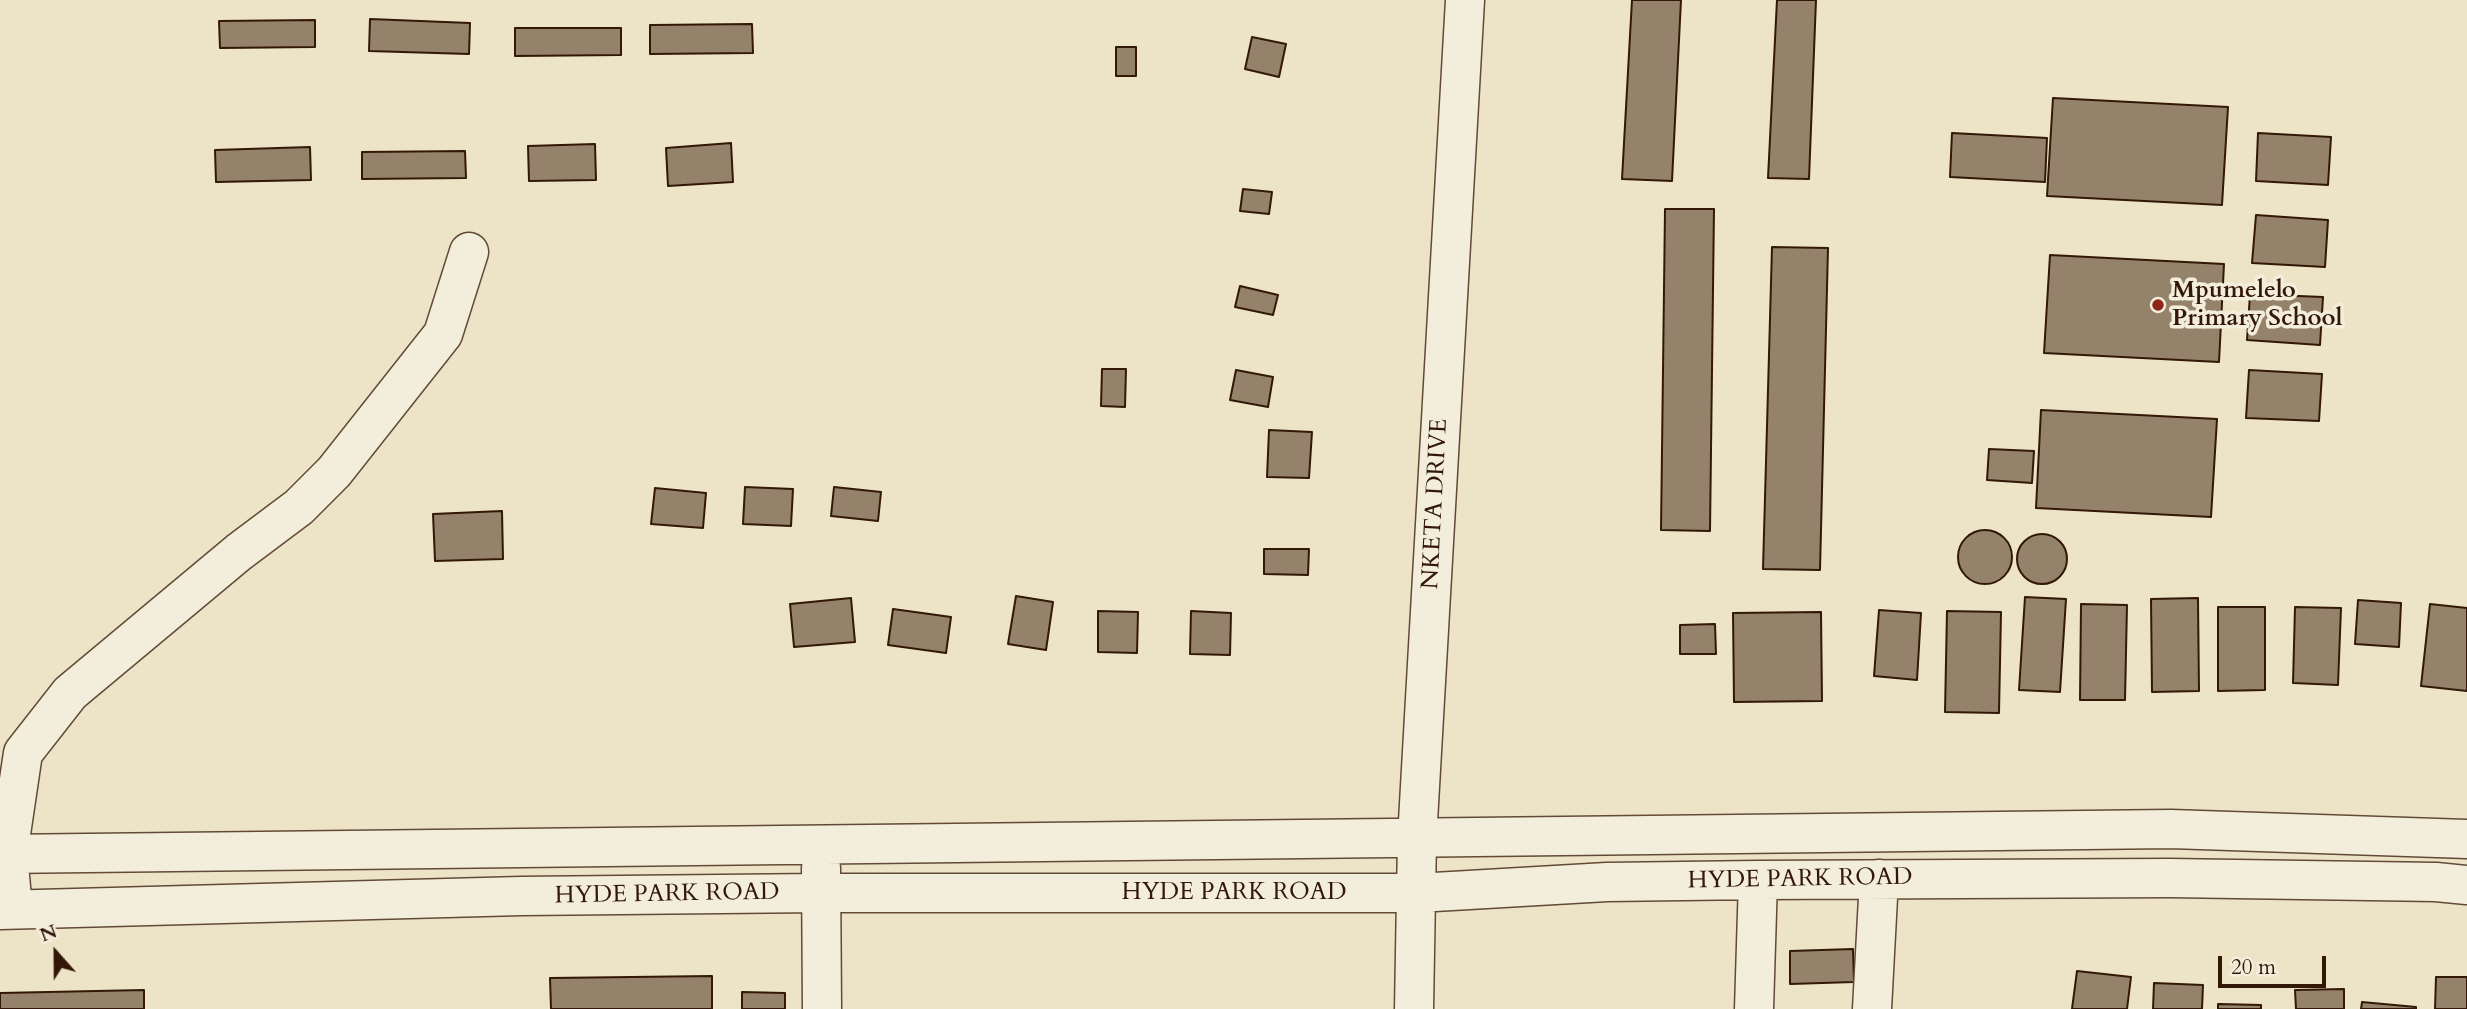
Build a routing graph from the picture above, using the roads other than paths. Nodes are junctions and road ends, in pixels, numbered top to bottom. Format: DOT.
graph roads {
  1 [pos="1465,0"];
  2 [pos="469,252"];
  3 [pos="1417,839"];
  4 [pos="2467,839"];
  5 [pos="822,845"];
  6 [pos="4,854"];
  7 [pos="1879,879"];
  8 [pos="1758,880"];
  9 [pos="2467,885"];
  10 [pos="820,893"];
  11 [pos="1417,893"];
  12 [pos="7,910"];
  13 [pos="822,1009"];
  14 [pos="1414,1009"];
  15 [pos="1754,1009"];
  16 [pos="1872,1009"];
  1 -- 3 [label="street, NKETA DRIVE"];
  2 -- 6 [label="street"];
  3 -- 4 [label="street, HYDE PARK ROAD"];
  3 -- 5 [label="street, HYDE PARK ROAD"];
  3 -- 11 [label="street, NKETA DRIVE"];
  5 -- 6 [label="street, HYDE PARK ROAD"];
  5 -- 10 [label="street"];
  6 -- 12 [label="street"];
  7 -- 8 [label="street, HYDE PARK ROAD"];
  7 -- 9 [label="street, HYDE PARK ROAD"];
  7 -- 16 [label="street"];
  8 -- 11 [label="street, HYDE PARK ROAD"];
  8 -- 15 [label="street"];
  10 -- 11 [label="street, HYDE PARK ROAD"];
  10 -- 12 [label="street, HYDE PARK ROAD"];
  10 -- 13 [label="street"];
  11 -- 14 [label="street, NKETA DRIVE"];
}
